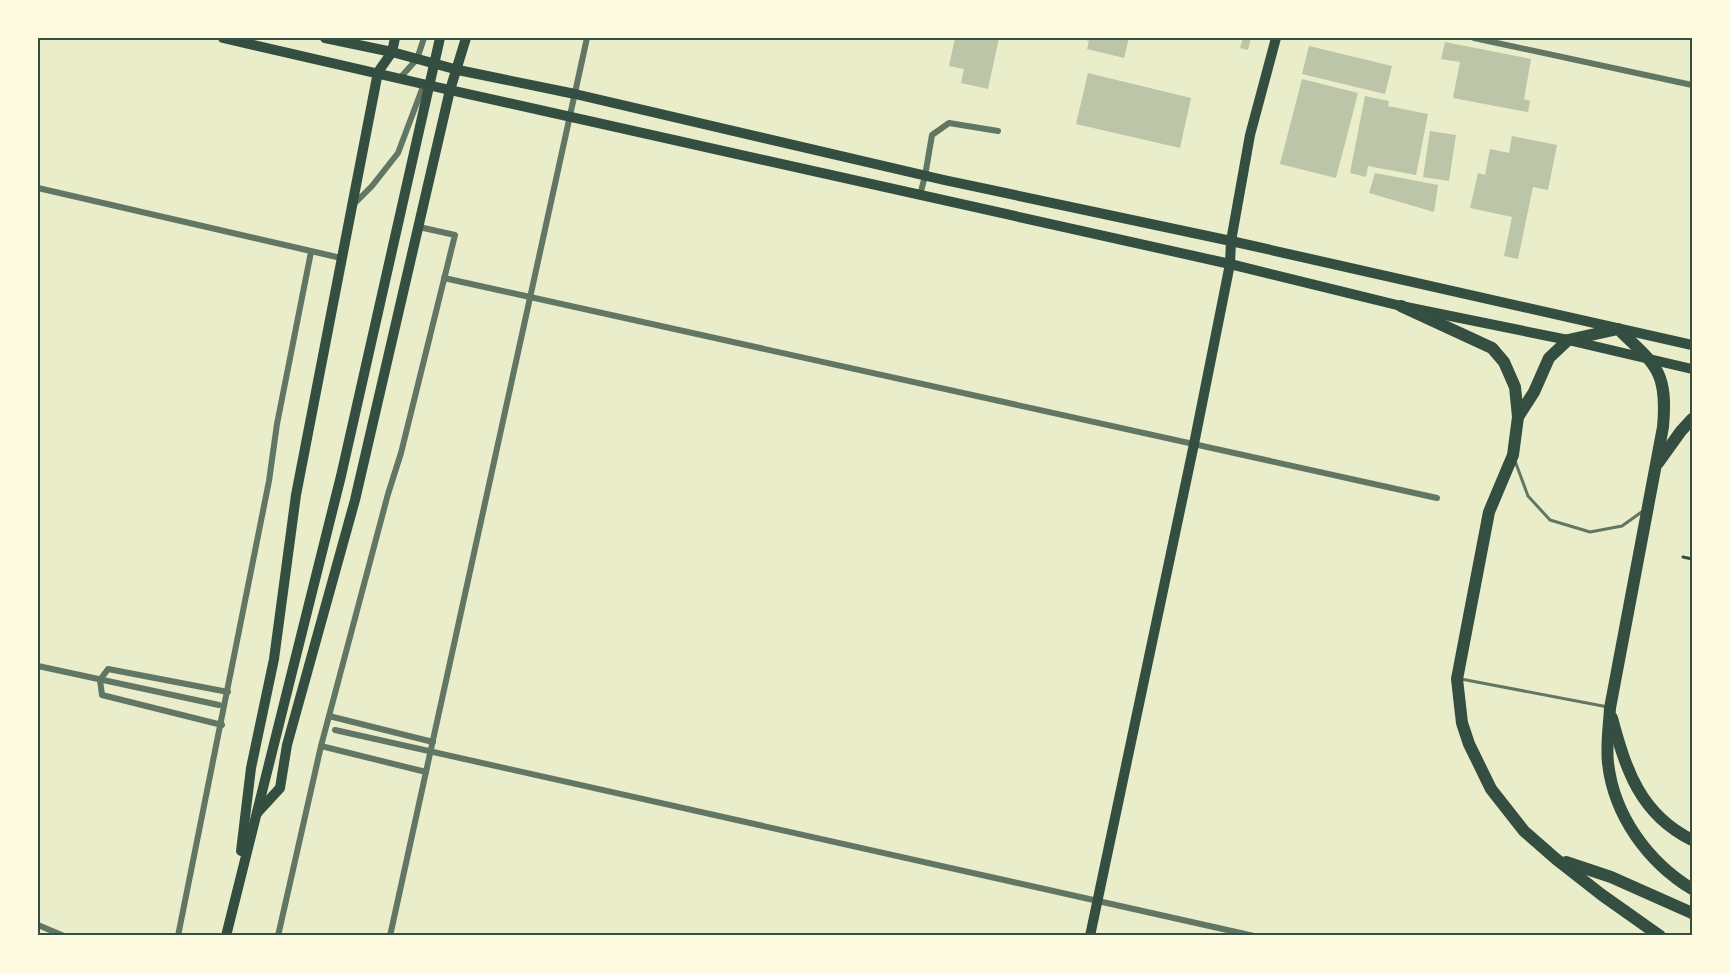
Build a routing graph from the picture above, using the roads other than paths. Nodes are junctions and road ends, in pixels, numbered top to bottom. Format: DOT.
graph roads {
  1 [pos="223,38"];
  2 [pos="325,38"];
  3 [pos="395,38"];
  4 [pos="424,38"];
  5 [pos="440,38"];
  6 [pos="466,38"];
  7 [pos="587,38"];
  8 [pos="1276,38"];
  9 [pos="1474,38"];
  10 [pos="392,52"];
  11 [pos="417,59"];
  12 [pos="444,66"];
  13 [pos="458,70"];
  14 [pos="378,72"];
  15 [pos="400,78"];
  16 [pos="423,84"];
  17 [pos="1692,85"];
  18 [pos="450,90"];
  19 [pos="575,94"];
  20 [pos="570,117"];
  21 [pos="998,131"];
  22 [pos="925,176"];
  23 [pos="38,188"];
  24 [pos="920,195"];
  25 [pos="351,207"];
  26 [pos="419,226"];
  27 [pos="1231,241"];
  28 [pos="311,252"];
  29 [pos="341,258"];
  30 [pos="1230,264"];
  31 [pos="444,278"];
  32 [pos="530,297"];
  33 [pos="1401,306"];
  34 [pos="1618,329"];
  35 [pos="1568,340"];
  36 [pos="1692,345"];
  37 [pos="1651,360"];
  38 [pos="1692,369"];
  39 [pos="1518,417"];
  40 [pos="1692,419"];
  41 [pos="1194,444"];
  42 [pos="1513,455"];
  43 [pos="1657,465"];
  44 [pos="1437,498"];
  45 [pos="1647,508"];
  46 [pos="38,666"];
  47 [pos="1457,679"];
  48 [pos="100,680"];
  49 [pos="228,692"];
  50 [pos="219,705"];
  51 [pos="1610,708"];
  52 [pos="329,716"];
  53 [pos="222,725"];
  54 [pos="335,730"];
  55 [pos="432,742"];
  56 [pos="321,746"];
  57 [pos="430,751"];
  58 [pos="426,772"];
  59 [pos="1692,840"];
  60 [pos="1556,859"];
  61 [pos="1692,889"];
  62 [pos="235,899"];
  63 [pos="1097,900"];
  64 [pos="1692,913"];
  65 [pos="38,925"];
  66 [pos="64,936"];
  67 [pos="178,936"];
  68 [pos="226,936"];
  69 [pos="278,936"];
  70 [pos="390,936"];
  71 [pos="1090,936"];
  72 [pos="1254,936"];
  73 [pos="1660,936"];
  1 -- 14 [label="main road"];
  2 -- 10 [label="main road"];
  3 -- 10 [label="main road"];
  4 -- 11 [label="street"];
  5 -- 62 [label="main road"];
  6 -- 13 [label="main road"];
  7 -- 19 [label="street"];
  8 -- 27 [label="main road"];
  9 -- 17 [label="street"];
  10 -- 11 [label="main road"];
  10 -- 14 [label="main road"];
  11 -- 12 [label="main road"];
  11 -- 15 [label="street"];
  12 -- 13 [label="main road"];
  12 -- 16 [label="street"];
  13 -- 18 [label="main road"];
  13 -- 19 [label="main road"];
  14 -- 15 [label="main road"];
  14 -- 25 [label="main road"];
  15 -- 16 [label="main road"];
  16 -- 18 [label="main road"];
  16 -- 25 [label="street"];
  18 -- 20 [label="main road"];
  18 -- 26 [label="main road"];
  19 -- 20 [label="street"];
  19 -- 22 [label="main road"];
  20 -- 24 [label="main road"];
  20 -- 32 [label="street"];
  21 -- 22 [label="street"];
  22 -- 24 [label="street"];
  22 -- 27 [label="main road"];
  23 -- 28 [label="street"];
  24 -- 30 [label="main road"];
  25 -- 29 [label="main road"];
  26 -- 31 [label="street"];
  26 -- 62 [label="main road"];
  27 -- 30 [label="main road"];
  27 -- 34 [label="main road"];
  28 -- 29 [label="street"];
  28 -- 49 [label="street"];
  29 -- 62 [label="main road"];
  30 -- 33 [label="main road"];
  30 -- 41 [label="main road"];
  31 -- 32 [label="street"];
  31 -- 52 [label="street"];
  32 -- 41 [label="street"];
  32 -- 55 [label="street"];
  33 -- 35 [label="main road"];
  33 -- 39 [label="highway"];
  34 -- 35 [label="highway"];
  34 -- 36 [label="main road"];
  34 -- 37 [label="highway"];
  35 -- 37 [label="main road"];
  35 -- 39 [label="highway"];
  37 -- 38 [label="main road"];
  37 -- 43 [label="highway"];
  39 -- 42 [label="highway"];
  40 -- 43 [label="highway"];
  41 -- 44 [label="street"];
  41 -- 63 [label="main road"];
  42 -- 45 [label="lane"];
  42 -- 47 [label="highway"];
  43 -- 45 [label="highway"];
  45 -- 51 [label="highway"];
  46 -- 48 [label="street"];
  47 -- 51 [label="lane"];
  47 -- 60 [label="highway"];
  48 -- 49 [label="street"];
  48 -- 50 [label="street"];
  48 -- 53 [label="street"];
  49 -- 53 [label="street"];
  51 -- 59 [label="highway"];
  51 -- 61 [label="highway"];
  52 -- 55 [label="street"];
  52 -- 56 [label="street"];
  53 -- 67 [label="street"];
  54 -- 57 [label="street"];
  55 -- 57 [label="street"];
  56 -- 58 [label="street"];
  56 -- 69 [label="street"];
  57 -- 58 [label="street"];
  57 -- 63 [label="street"];
  58 -- 70 [label="street"];
  60 -- 64 [label="highway"];
  60 -- 73 [label="highway"];
  62 -- 68 [label="main road"];
  63 -- 71 [label="main road"];
  63 -- 72 [label="street"];
  65 -- 66 [label="street"];
}
